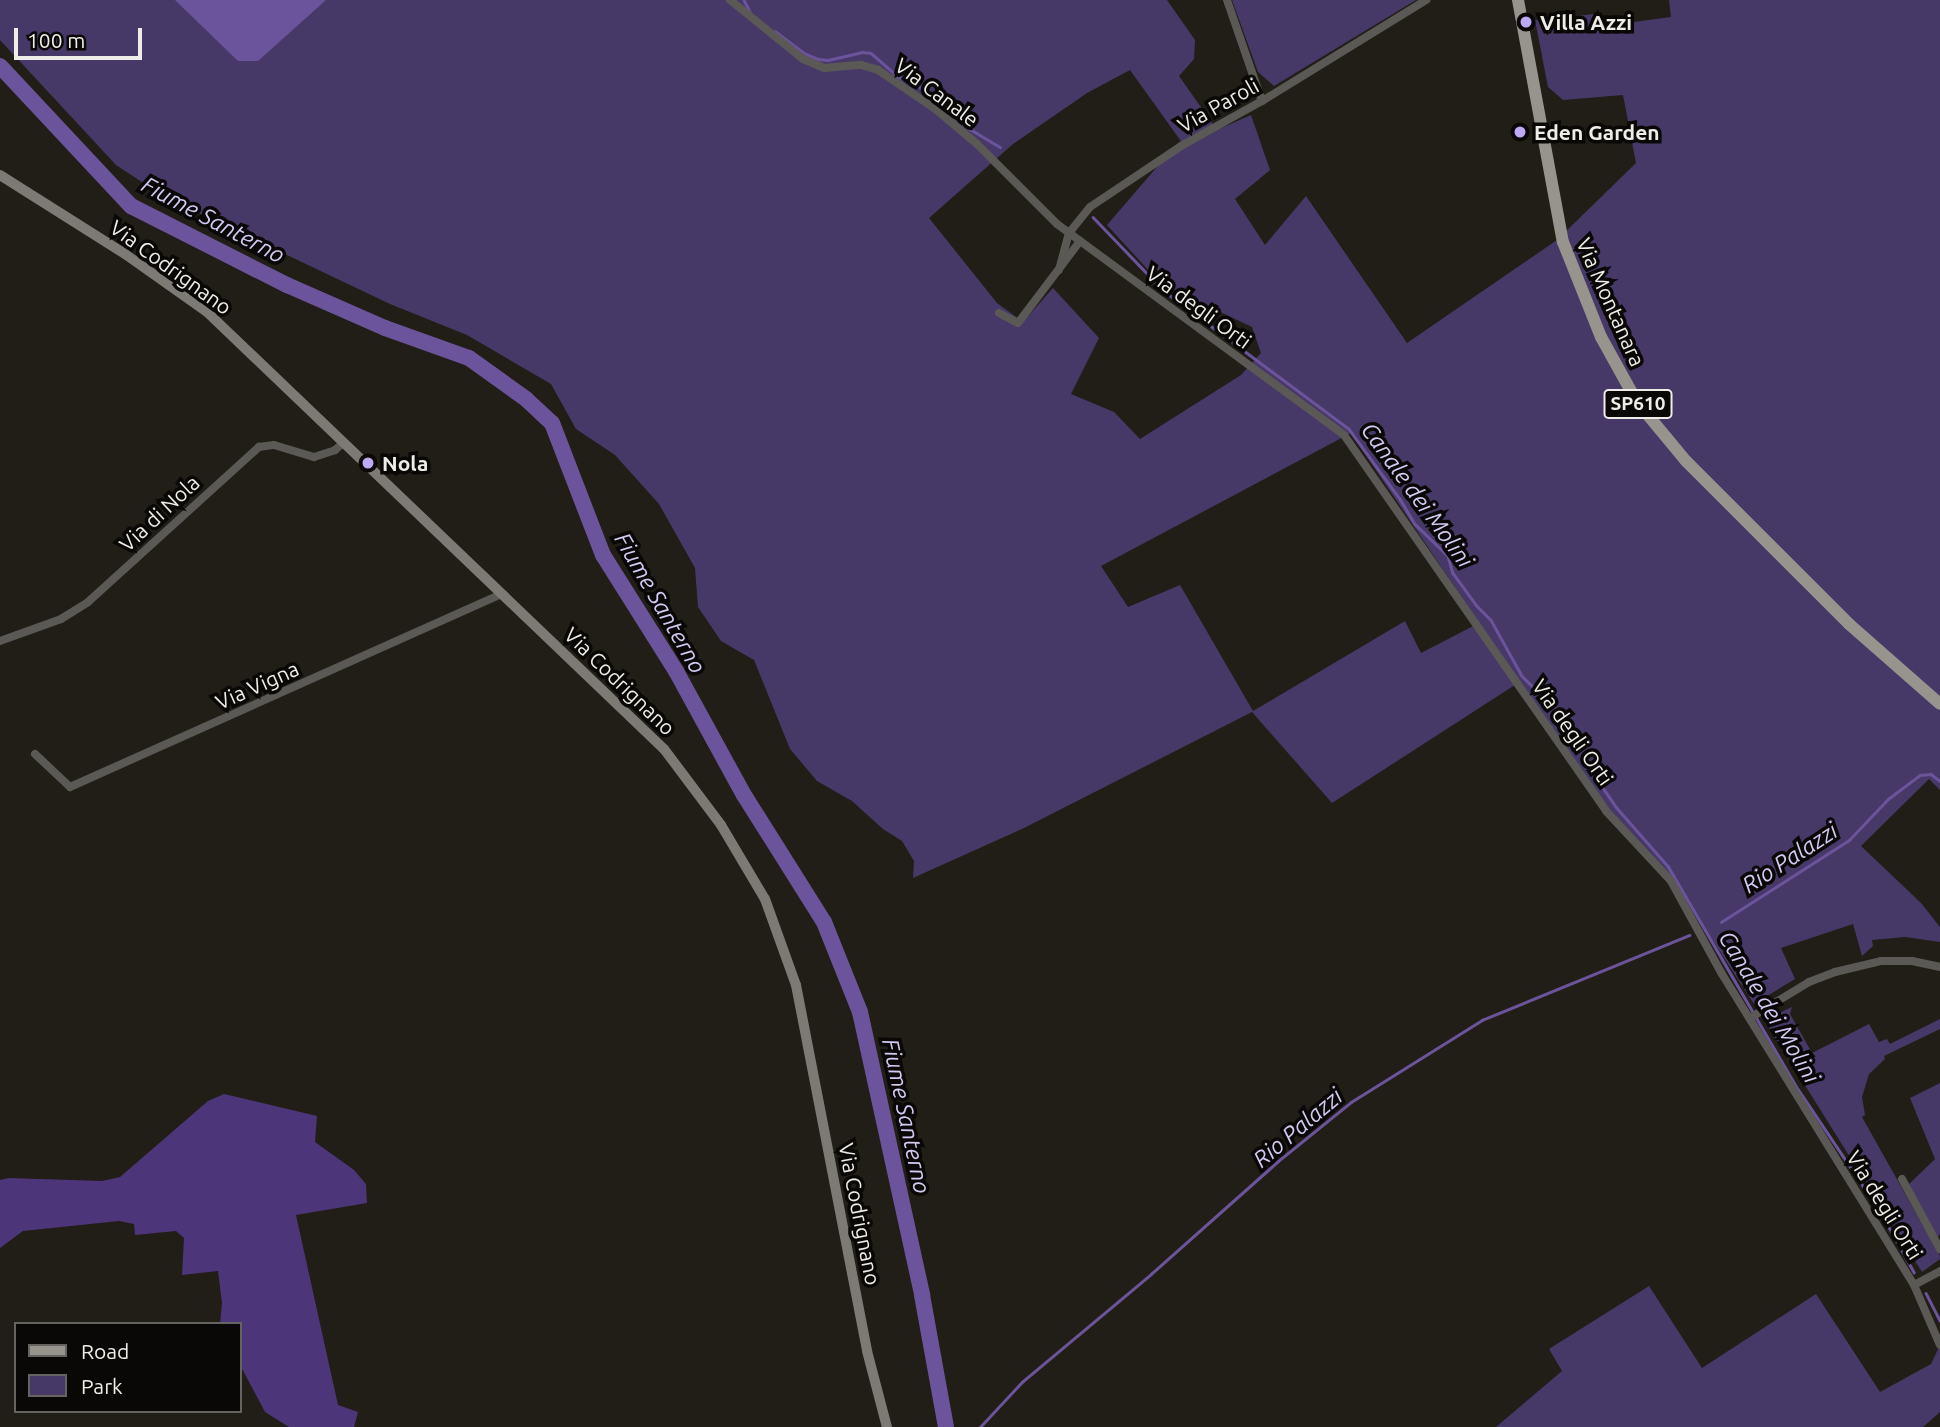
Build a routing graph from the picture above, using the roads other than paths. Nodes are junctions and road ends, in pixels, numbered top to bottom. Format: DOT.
graph roads {
  1 [pos="730,0"];
  2 [pos="1227,0"];
  3 [pos="1426,0"];
  4 [pos="1518,0"];
  5 [pos="1262,101"];
  6 [pos="0,174"];
  7 [pos="1069,233"];
  8 [pos="1080,241"];
  9 [pos="1059,270"];
  10 [pos="999,313"];
  11 [pos="343,443"];
  12 [pos="502,594"];
  13 [pos="0,641"];
  14 [pos="1940,704"];
  15 [pos="36,754"];
  16 [pos="1940,967"];
  17 [pos="1751,1017"];
  18 [pos="1902,1179"];
  19 [pos="1940,1250"];
  20 [pos="1940,1270"];
  21 [pos="1914,1285"];
  22 [pos="1940,1345"];
  23 [pos="887,1427"];
  1 -- 7 [label="street, Via Canale"];
  2 -- 5 [label="street"];
  3 -- 5 [label="street, Via Paroli"];
  4 -- 14 [label="main road, Via Montanara / SP610"];
  5 -- 7 [label="street, Via Paroli"];
  6 -- 11 [label="street, Via Codrignano"];
  7 -- 8 [label="street, Via degli Orti"];
  7 -- 9 [label="street, Via Paroli"];
  8 -- 9 [label="street, Via Paroli"];
  8 -- 17 [label="street, Via degli Orti"];
  9 -- 10 [label="street, Via Paroli"];
  11 -- 12 [label="street, Via Codrignano"];
  11 -- 13 [label="street, Via di Nola"];
  12 -- 15 [label="street, Via Vigna"];
  12 -- 23 [label="street, Via Codrignano"];
  16 -- 17 [label="street"];
  17 -- 21 [label="street, Via degli Orti"];
  18 -- 19 [label="street"];
  20 -- 21 [label="street"];
  21 -- 22 [label="street, Via degli Orti"];
}
